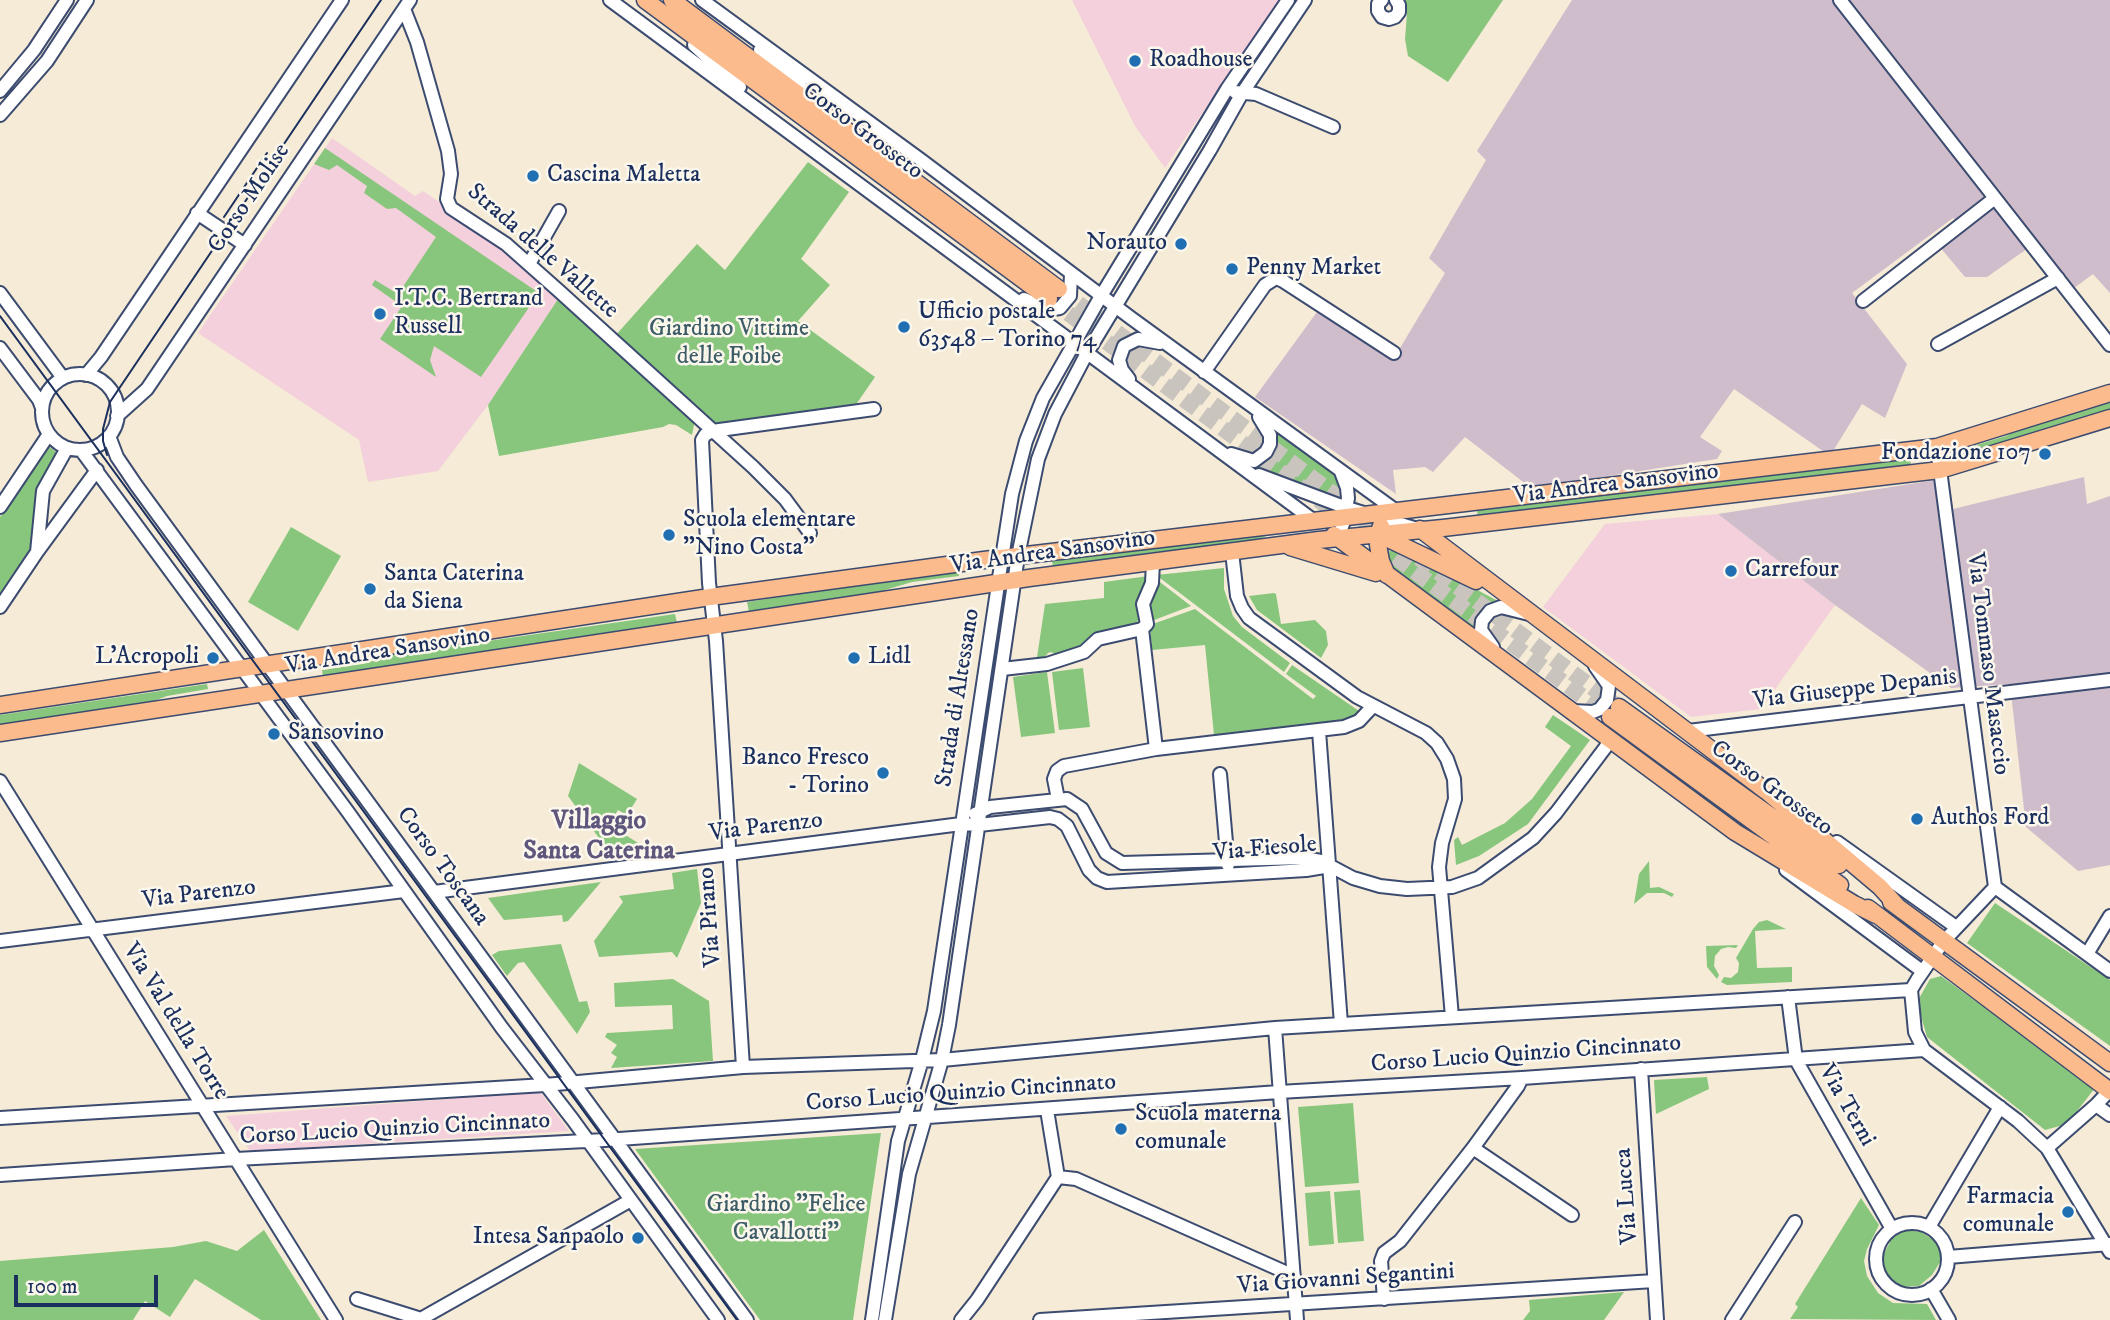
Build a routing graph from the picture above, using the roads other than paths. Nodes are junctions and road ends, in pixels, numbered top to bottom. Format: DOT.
graph roads {
  1 [pos="67,0"];
  2 [pos="87,0"];
  3 [pos="342,0"];
  4 [pos="610,0"];
  5 [pos="672,0"];
  6 [pos="702,0"];
  7 [pos="1288,0"];
  8 [pos="1305,0"];
  9 [pos="1380,0"];
  10 [pos="1396,0"];
  11 [pos="1840,0"];
  12 [pos="646,1"];
  13 [pos="407,5"];
  14 [pos="737,26"];
  15 [pos="34,50"];
  16 [pos="47,61"];
  17 [pos="1227,89"];
  18 [pos="0,91"];
  19 [pos="1241,95"];
  20 [pos="764,113"];
  21 [pos="0,115"];
  22 [pos="833,119"];
  23 [pos="1333,127"];
  24 [pos="1995,198"];
  25 [pos="559,211"];
  26 [pos="197,213"];
  27 [pos="245,245"];
  28 [pos="529,264"];
  29 [pos="1071,274"];
  30 [pos="2058,278"];
  31 [pos="999,288"];
  32 [pos="0,293"];
  33 [pos="1101,296"];
  34 [pos="1863,301"];
  35 [pos="1115,306"];
  36 [pos="1074,343"];
  37 [pos="1938,344"];
  38 [pos="2110,345"];
  39 [pos="1170,346"];
  40 [pos="0,348"];
  41 [pos="1087,353"];
  42 [pos="1394,353"];
  43 [pos="1204,372"];
  44 [pos="86,375"];
  45 [pos="63,378"];
  46 [pos="1137,390"];
  47 [pos="2110,393"];
  48 [pos="1248,404"];
  49 [pos="42,408"];
  50 [pos="874,409"];
  51 [pos="117,416"];
  52 [pos="2110,418"];
  53 [pos="712,431"];
  54 [pos="49,434"];
  55 [pos="109,436"];
  56 [pos="1215,447"];
  57 [pos="1937,447"];
  58 [pos="74,449"];
  59 [pos="1242,469"];
  60 [pos="1339,469"];
  61 [pos="97,470"];
  62 [pos="1940,470"];
  63 [pos="0,507"];
  64 [pos="1312,520"];
  65 [pos="1386,521"];
  66 [pos="1343,522"];
  67 [pos="1422,530"];
  68 [pos="810,533"];
  69 [pos="1284,545"];
  70 [pos="37,552"];
  71 [pos="1232,552"];
  72 [pos="1010,557"];
  73 [pos="1153,562"];
  74 [pos="1388,577"];
  75 [pos="1006,582"];
  76 [pos="710,597"];
  77 [pos="1513,599"];
  78 [pos="0,607"];
  79 [pos="1536,616"];
  80 [pos="714,625"];
  81 [pos="1142,629"];
  82 [pos="1588,656"];
  83 [pos="267,664"];
  84 [pos="1509,664"];
  85 [pos="240,668"];
  86 [pos="1002,669"];
  87 [pos="2110,680"];
  88 [pos="287,690"];
  89 [pos="259,694"];
  90 [pos="1970,697"];
  91 [pos="0,705"];
  92 [pos="1373,706"];
  93 [pos="1571,710"];
  94 [pos="1319,731"];
  95 [pos="1688,731"];
  96 [pos="0,733"];
  97 [pos="1611,740"];
  98 [pos="1156,749"];
  99 [pos="1220,775"];
  100 [pos="0,781"];
  101 [pos="1766,791"];
  102 [pos="1058,799"];
  103 [pos="981,810"];
  104 [pos="961,824"];
  105 [pos="979,825"];
  106 [pos="1735,832"];
  107 [pos="728,853"];
  108 [pos="1227,859"];
  109 [pos="1330,866"];
  110 [pos="1228,875"];
  111 [pos="1442,887"];
  112 [pos="1995,887"];
  113 [pos="404,891"];
  114 [pos="434,892"];
  115 [pos="1898,907"];
  116 [pos="1876,915"];
  117 [pos="2110,916"];
  118 [pos="1956,927"];
  119 [pos="92,929"];
  120 [pos="0,941"];
  121 [pos="1943,942"];
  122 [pos="2087,954"];
  123 [pos="1931,957"];
  124 [pos="1922,971"];
  125 [pos="2110,971"];
  126 [pos="1911,990"];
  127 [pos="1788,997"];
  128 [pos="1452,1017"];
  129 [pos="1341,1024"];
  130 [pos="1275,1028"];
  131 [pos="1924,1050"];
  132 [pos="922,1060"];
  133 [pos="942,1060"];
  134 [pos="1796,1060"];
  135 [pos="2110,1063"];
  136 [pos="743,1067"];
  137 [pos="1641,1069"];
  138 [pos="1522,1078"];
  139 [pos="574,1082"];
  140 [pos="545,1085"];
  141 [pos="2110,1090"];
  142 [pos="1279,1092"];
  143 [pos="2096,1105"];
  144 [pos="203,1107"];
  145 [pos="2000,1107"];
  146 [pos="1047,1110"];
  147 [pos="2110,1115"];
  148 [pos="0,1118"];
  149 [pos="904,1119"];
  150 [pos="924,1119"];
  151 [pos="617,1139"];
  152 [pos="588,1141"];
  153 [pos="2047,1148"];
  154 [pos="1472,1149"];
  155 [pos="236,1159"];
  156 [pos="0,1175"];
  157 [pos="1058,1177"];
  158 [pos="631,1200"];
  159 [pos="1572,1215"];
  160 [pos="1795,1222"];
  161 [pos="1929,1227"];
  162 [pos="1892,1228"];
  163 [pos="2108,1247"];
  164 [pos="1948,1257"];
  165 [pos="1294,1276"];
  166 [pos="1654,1281"];
  167 [pos="1931,1289"];
  168 [pos="1384,1298"];
  169 [pos="357,1299"];
  170 [pos="1296,1304"];
  171 [pos="336,1320"];
  172 [pos="420,1320"];
  173 [pos="718,1320"];
  174 [pos="747,1320"];
  175 [pos="872,1320"];
  176 [pos="885,1320"];
  177 [pos="961,1320"];
  178 [pos="1040,1320"];
  179 [pos="1297,1320"];
  180 [pos="1657,1320"];
  181 [pos="1732,1320"];
  182 [pos="1949,1320"];
  1 -- 15 [label="street"];
  2 -- 16 [label="street"];
  3 -- 26 [label="street, Corso Molise"];
  4 -- 20 [label="street, Corso Grosseto"];
  5 -- 22 [label="main road, Corso Grosseto"];
  6 -- 14 [label="street, Corso Grosseto"];
  7 -- 17 [label="street, Strada di Altessano"];
  8 -- 19 [label="street, Strada di Altessano"];
  9 -- 10 [label="street"];
  11 -- 24 [label="street"];
  12 -- 20 [label="street, Corso Grosseto"];
  12 -- 22 [label="main road, Corso Grosseto"];
  13 -- 27 [label="street, Corso Molise"];
  13 -- 28 [label="street, Strada delle Vallette"];
  14 -- 22 [label="street, Corso Grosseto"];
  14 -- 29 [label="street, Corso Grosseto"];
  15 -- 16 [label="street"];
  15 -- 18 [label="street"];
  16 -- 21 [label="street"];
  17 -- 19 [label="street"];
  17 -- 33 [label="street, Strada di Altessano"];
  19 -- 23 [label="street"];
  19 -- 35 [label="street, Strada di Altessano"];
  20 -- 31 [label="street, Corso Grosseto"];
  24 -- 30 [label="street"];
  24 -- 34 [label="street"];
  25 -- 28 [label="street"];
  26 -- 27 [label="street"];
  26 -- 44 [label="street, Corso Molise"];
  27 -- 51 [label="street, Corso Molise"];
  28 -- 53 [label="street, Strada delle Vallette"];
  29 -- 31 [label="street, Corso Grosseto"];
  29 -- 33 [label="street, Corso Grosseto"];
  30 -- 37 [label="street"];
  30 -- 38 [label="street"];
  31 -- 36 [label="street, Corso Grosseto"];
  32 -- 45 [label="street"];
  33 -- 35 [label="street, Corso Grosseto"];
  33 -- 36 [label="street, Strada di Altessano"];
  35 -- 39 [label="street, Corso Grosseto"];
  35 -- 41 [label="street, Strada di Altessano"];
  36 -- 41 [label="street, Corso Grosseto"];
  36 -- 72 [label="street, Strada di Altessano"];
  39 -- 43 [label="street, Corso Grosseto"];
  39 -- 46 [label="street, Corso Grosseto"];
  40 -- 49 [label="street"];
  41 -- 46 [label="street, Corso Grosseto"];
  41 -- 72 [label="street, Strada di Altessano"];
  42 -- 43 [label="street"];
  43 -- 48 [label="street, Corso Grosseto"];
  44 -- 45 [label="street"];
  44 -- 51 [label="street"];
  45 -- 49 [label="street"];
  46 -- 56 [label="street, Corso Grosseto"];
  47 -- 57 [label="main road, Via Andrea Sansovino"];
  48 -- 56 [label="street, Corso Grosseto"];
  48 -- 60 [label="street, Corso Grosseto"];
  49 -- 54 [label="street"];
  50 -- 53 [label="street"];
  51 -- 55 [label="street"];
  52 -- 62 [label="main road, Via Andrea Sansovino"];
  53 -- 68 [label="street, Strada delle Vallette"];
  53 -- 76 [label="street, Via Pirano"];
  54 -- 58 [label="street"];
  54 -- 63 [label="street"];
  55 -- 58 [label="street"];
  55 -- 83 [label="street, Corso Toscana"];
  56 -- 59 [label="street, Corso Grosseto"];
  57 -- 62 [label="street, Via Tommaso Masaccio"];
  57 -- 65 [label="main road, Via Andrea Sansovino"];
  58 -- 61 [label="street, Corso Toscana"];
  58 -- 70 [label="street"];
  59 -- 64 [label="street, Corso Grosseto"];
  59 -- 66 [label="street, Corso Grosseto"];
  60 -- 65 [label="street, Corso Grosseto"];
  60 -- 66 [label="street"];
  61 -- 70 [label="street"];
  61 -- 85 [label="street, Corso Toscana"];
  62 -- 67 [label="main road, Via Andrea Sansovino"];
  62 -- 90 [label="street, Via Tommaso Masaccio"];
  64 -- 66 [label="main road, Corso Grosseto"];
  64 -- 72 [label="main road, Via Andrea Sansovino"];
  65 -- 66 [label="main road, Via Andrea Sansovino"];
  65 -- 66 [label="main road, Via Andrea Sansovino"];
  65 -- 67 [label="main road, Via Andrea Sansovino"];
  65 -- 67 [label="main road, Corso Grosseto"];
  65 -- 74 [label="main road"];
  65 -- 77 [label="main road"];
  66 -- 69 [label="main road, Via Andrea Sansovino"];
  66 -- 74 [label="main road, Corso Grosseto"];
  67 -- 77 [label="main road, Corso Grosseto"];
  69 -- 71 [label="main road, Via Andrea Sansovino"];
  69 -- 74 [label="main road"];
  70 -- 78 [label="street"];
  71 -- 73 [label="main road, Via Andrea Sansovino"];
  71 -- 92 [label="street"];
  72 -- 75 [label="street, Strada di Altessano"];
  72 -- 76 [label="main road, Via Andrea Sansovino"];
  73 -- 75 [label="main road, Via Andrea Sansovino"];
  73 -- 81 [label="street"];
  74 -- 84 [label="main road, Corso Grosseto"];
  75 -- 80 [label="main road, Via Andrea Sansovino"];
  75 -- 86 [label="street, Strada di Altessano"];
  75 -- 104 [label="street, Strada di Altessano"];
  76 -- 80 [label="street, Via Pirano"];
  76 -- 83 [label="main road, Via Andrea Sansovino"];
  77 -- 79 [label="main road, Corso Grosseto"];
  79 -- 82 [label="main road, Corso Grosseto"];
  79 -- 84 [label="street, Corso Grosseto"];
  80 -- 88 [label="main road, Via Andrea Sansovino"];
  80 -- 107 [label="street, Via Pirano"];
  81 -- 86 [label="street"];
  81 -- 98 [label="street"];
  82 -- 93 [label="street, Corso Grosseto"];
  82 -- 95 [label="main road, Corso Grosseto"];
  83 -- 85 [label="main road, Via Andrea Sansovino"];
  83 -- 88 [label="street, Corso Toscana"];
  84 -- 93 [label="main road, Corso Grosseto"];
  85 -- 89 [label="street, Corso Toscana"];
  85 -- 91 [label="main road, Via Andrea Sansovino"];
  86 -- 103 [label="street, Strada di Altessano"];
  87 -- 90 [label="street, Via Giuseppe Depanis"];
  88 -- 89 [label="main road, Via Andrea Sansovino"];
  88 -- 114 [label="street, Corso Toscana"];
  89 -- 96 [label="main road, Via Andrea Sansovino"];
  89 -- 113 [label="street, Corso Toscana"];
  90 -- 95 [label="street, Via Giuseppe Depanis"];
  90 -- 112 [label="street, Via Tommaso Masaccio"];
  92 -- 94 [label="street"];
  92 -- 111 [label="street"];
  93 -- 97 [label="main road, Corso Grosseto"];
  94 -- 98 [label="street"];
  94 -- 109 [label="street"];
  95 -- 101 [label="main road, Corso Grosseto"];
  97 -- 106 [label="main road, Corso Grosseto"];
  97 -- 111 [label="street"];
  98 -- 102 [label="street"];
  99 -- 108 [label="street"];
  100 -- 119 [label="street, Via Val della Torre"];
  101 -- 115 [label="main road, Corso Grosseto"];
  101 -- 118 [label="street, Corso Grosseto"];
  102 -- 103 [label="street"];
  102 -- 108 [label="street, Via Fiesole"];
  103 -- 104 [label="street"];
  103 -- 105 [label="street, Strada di Altessano"];
  104 -- 105 [label="street, Via Parenzo"];
  104 -- 107 [label="street, Via Parenzo"];
  104 -- 132 [label="street, Strada di Altessano"];
  105 -- 110 [label="street, Via Fiesole"];
  105 -- 133 [label="street, Strada di Altessano"];
  106 -- 116 [label="main road, Corso Grosseto"];
  106 -- 124 [label="street, Corso Grosseto"];
  107 -- 114 [label="street, Via Parenzo"];
  107 -- 136 [label="street, Via Pirano"];
  108 -- 109 [label="street, Via Fiesole"];
  108 -- 110 [label="street"];
  109 -- 110 [label="street, Via Fiesole"];
  109 -- 111 [label="street"];
  109 -- 129 [label="street"];
  111 -- 128 [label="street"];
  112 -- 118 [label="street"];
  112 -- 122 [label="street"];
  113 -- 119 [label="street, Via Parenzo"];
  113 -- 140 [label="street, Corso Toscana"];
  114 -- 139 [label="street, Corso Toscana"];
  115 -- 116 [label="main road, Corso Grosseto"];
  115 -- 121 [label="main road, Corso Grosseto"];
  116 -- 123 [label="main road, Corso Grosseto"];
  117 -- 122 [label="street"];
  118 -- 121 [label="street"];
  119 -- 120 [label="street, Via Parenzo"];
  119 -- 144 [label="street, Via Val della Torre"];
  121 -- 123 [label="street"];
  121 -- 135 [label="main road, Corso Grosseto"];
  122 -- 125 [label="street"];
  123 -- 124 [label="street"];
  123 -- 141 [label="main road, Corso Grosseto"];
  124 -- 126 [label="street"];
  126 -- 127 [label="street, Corso Lucio Quinzio Cincinnato"];
  126 -- 131 [label="street"];
  127 -- 128 [label="street, Corso Lucio Quinzio Cincinnato"];
  127 -- 134 [label="street, Via Terni"];
  128 -- 129 [label="street, Corso Lucio Quinzio Cincinnato"];
  129 -- 130 [label="street, Corso Lucio Quinzio Cincinnato"];
  130 -- 133 [label="street, Corso Lucio Quinzio Cincinnato"];
  130 -- 142 [label="street"];
  131 -- 134 [label="street, Corso Lucio Quinzio Cincinnato"];
  131 -- 145 [label="street"];
  132 -- 133 [label="street, Corso Lucio Quinzio Cincinnato"];
  132 -- 136 [label="street, Corso Lucio Quinzio Cincinnato"];
  132 -- 149 [label="street, Strada di Altessano"];
  133 -- 150 [label="street, Strada di Altessano"];
  134 -- 137 [label="street, Corso Lucio Quinzio Cincinnato"];
  134 -- 162 [label="street, Via Terni"];
  136 -- 139 [label="street, Corso Lucio Quinzio Cincinnato"];
  137 -- 138 [label="street, Corso Lucio Quinzio Cincinnato"];
  137 -- 166 [label="street, Via Lucca"];
  138 -- 142 [label="street, Corso Lucio Quinzio Cincinnato"];
  138 -- 154 [label="street"];
  139 -- 140 [label="street, Corso Lucio Quinzio Cincinnato"];
  139 -- 151 [label="street, Corso Toscana"];
  140 -- 144 [label="street, Corso Lucio Quinzio Cincinnato"];
  140 -- 152 [label="street, Corso Toscana"];
  141 -- 143 [label="street"];
  142 -- 146 [label="street, Corso Lucio Quinzio Cincinnato"];
  142 -- 165 [label="street"];
  143 -- 147 [label="street"];
  143 -- 153 [label="street"];
  144 -- 148 [label="street, Corso Lucio Quinzio Cincinnato"];
  144 -- 155 [label="street, Via Val della Torre"];
  145 -- 153 [label="street"];
  145 -- 161 [label="street"];
  146 -- 150 [label="street, Corso Lucio Quinzio Cincinnato"];
  146 -- 157 [label="street"];
  149 -- 150 [label="street, Corso Lucio Quinzio Cincinnato"];
  149 -- 151 [label="street, Corso Lucio Quinzio Cincinnato"];
  149 -- 175 [label="street, Strada di Altessano"];
  150 -- 176 [label="street, Strada di Altessano"];
  151 -- 152 [label="street, Corso Lucio Quinzio Cincinnato"];
  151 -- 174 [label="street, Corso Toscana"];
  152 -- 155 [label="street, Corso Lucio Quinzio Cincinnato"];
  152 -- 158 [label="street, Corso Toscana"];
  153 -- 163 [label="street"];
  154 -- 159 [label="street"];
  154 -- 168 [label="street"];
  155 -- 156 [label="street, Corso Lucio Quinzio Cincinnato"];
  155 -- 171 [label="street, Via Val della Torre"];
  157 -- 165 [label="street"];
  157 -- 177 [label="street"];
  158 -- 172 [label="street"];
  158 -- 173 [label="street, Corso Toscana"];
  160 -- 181 [label="street"];
  161 -- 162 [label="street"];
  161 -- 164 [label="street"];
  162 -- 167 [label="street"];
  163 -- 164 [label="street"];
  164 -- 167 [label="street"];
  165 -- 170 [label="street"];
  166 -- 168 [label="street, Via Giovanni Segantini"];
  166 -- 180 [label="street, Via Lucca"];
  167 -- 182 [label="street"];
  168 -- 170 [label="street, Via Giovanni Segantini"];
  169 -- 172 [label="street"];
  170 -- 178 [label="street, Via Giovanni Segantini"];
  170 -- 179 [label="street"];
}
